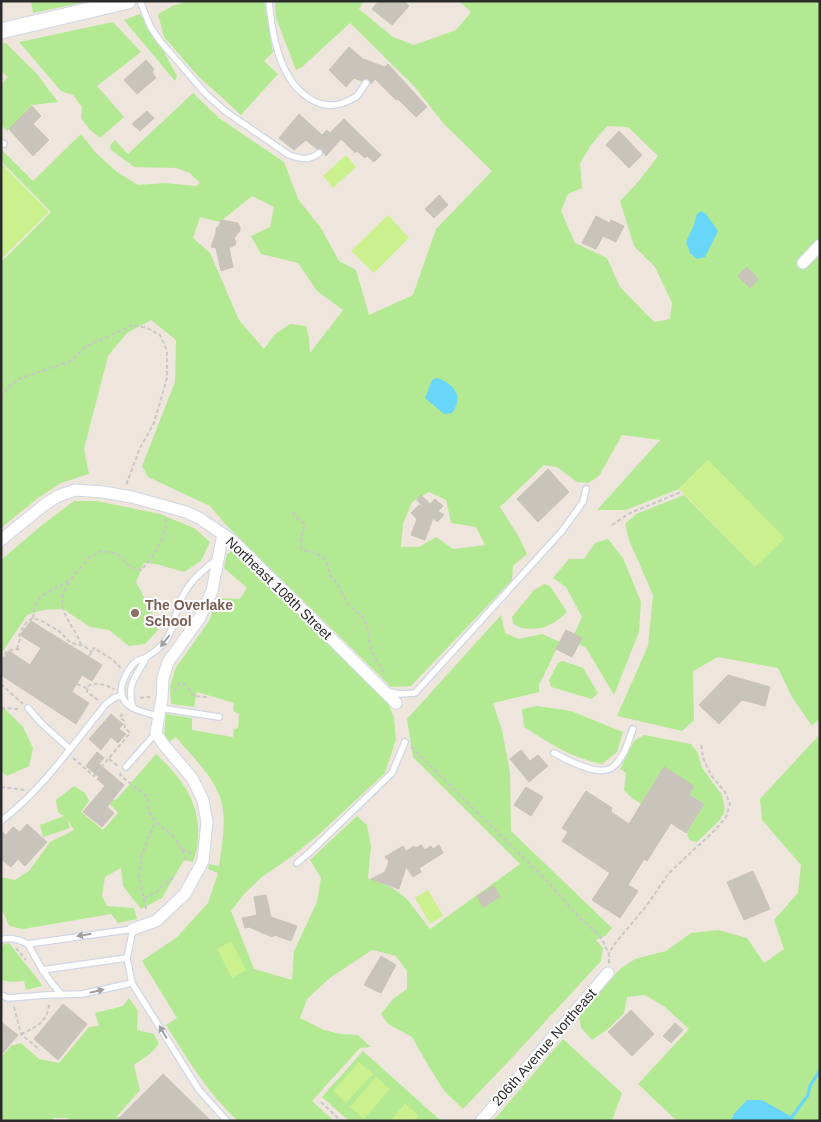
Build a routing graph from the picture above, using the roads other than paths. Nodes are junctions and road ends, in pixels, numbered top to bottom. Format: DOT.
graph roads {
  1 [pos="128,1"];
  2 [pos="140,1"];
  3 [pos="269,1"];
  4 [pos="1,31"];
  5 [pos="366,84"];
  6 [pos="319,153"];
  7 [pos="820,245"];
  8 [pos="803,263"];
  9 [pos="586,490"];
  10 [pos="223,534"];
  11 [pos="1,540"];
  12 [pos="218,558"];
  13 [pos="146,658"];
  14 [pos="384,690"];
  15 [pos="119,696"];
  16 [pos="161,703"];
  17 [pos="396,703"];
  18 [pos="28,708"];
  19 [pos="133,709"];
  20 [pos="219,717"];
  21 [pos="633,729"];
  22 [pos="156,733"];
  23 [pos="405,742"];
  24 [pos="69,751"];
  25 [pos="554,753"];
  26 [pos="126,767"];
  27 [pos="1,821"];
  28 [pos="297,863"];
  29 [pos="133,929"];
  30 [pos="1,930"];
  31 [pos="3,939"];
  32 [pos="28,944"];
  33 [pos="127,958"];
  34 [pos="42,970"];
  35 [pos="608,973"];
  36 [pos="132,983"];
  37 [pos="61,994"];
  38 [pos="1,995"];
  39 [pos="227,1121"];
  40 [pos="481,1121"];
  1 -- 4 [label="street"];
  2 -- 6 [label="lane"];
  3 -- 5 [label="lane"];
  7 -- 8 [label="street"];
  9 -- 14 [label="lane"];
  10 -- 11 [label="street, Northeast 108th Street"];
  10 -- 12 [label="street"];
  10 -- 14 [label="street, Northeast 108th Street"];
  12 -- 13 [label="lane, one-way"];
  12 -- 16 [label="street"];
  13 -- 15 [label="lane"];
  13 -- 19 [label="lane"];
  14 -- 17 [label="street, Northeast 108th Street"];
  15 -- 19 [label="lane"];
  15 -- 24 [label="lane"];
  16 -- 19 [label="lane"];
  16 -- 20 [label="lane"];
  16 -- 22 [label="street"];
  18 -- 24 [label="lane"];
  21 -- 25 [label="lane"];
  22 -- 26 [label="lane"];
  22 -- 29 [label="street"];
  23 -- 28 [label="lane"];
  24 -- 27 [label="lane"];
  29 -- 32 [label="lane, one-way"];
  29 -- 33 [label="lane"];
  30 -- 31 [label="lane"];
  31 -- 32 [label="lane"];
  32 -- 34 [label="lane"];
  33 -- 34 [label="lane"];
  33 -- 36 [label="lane"];
  34 -- 37 [label="lane"];
  35 -- 40 [label="street, 206th Avenue Northeast"];
  37 -- 36 [label="lane, one-way"];
  39 -- 36 [label="lane, one-way"];
  37 -- 38 [label="lane"];
}
